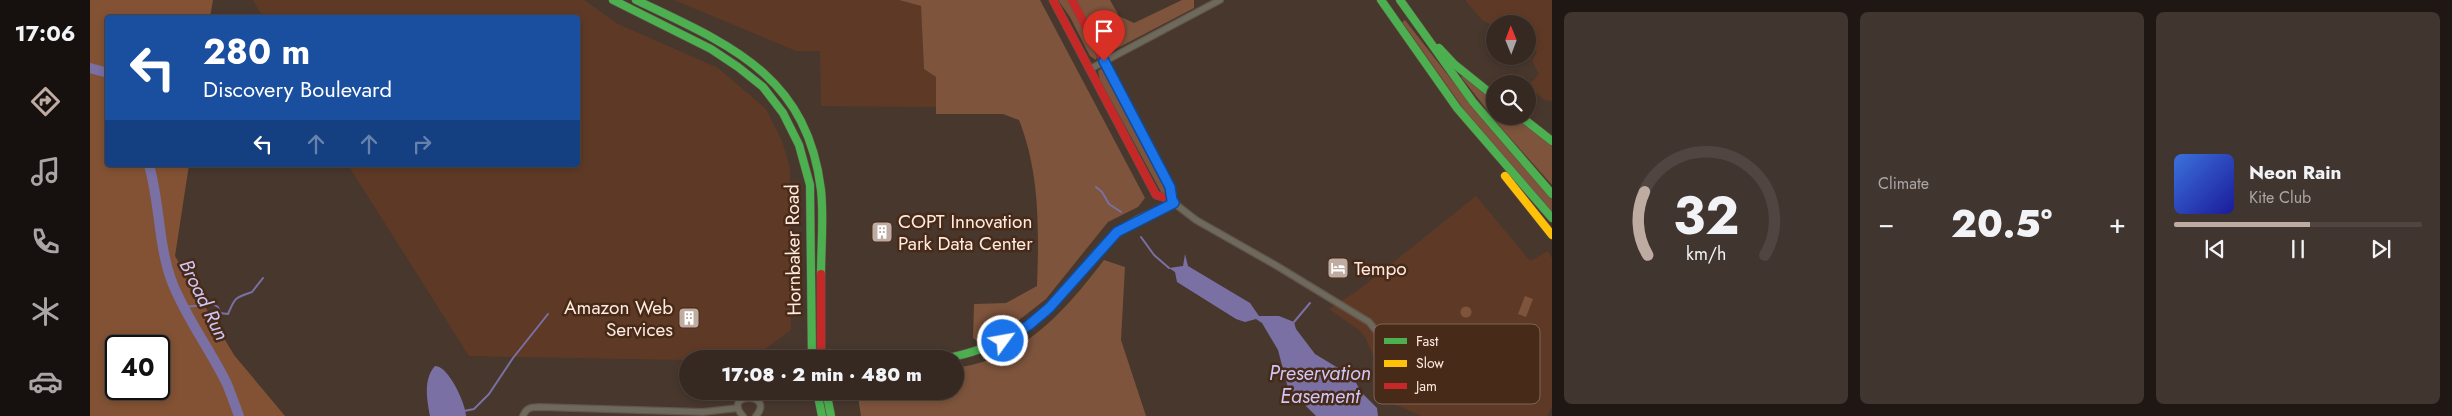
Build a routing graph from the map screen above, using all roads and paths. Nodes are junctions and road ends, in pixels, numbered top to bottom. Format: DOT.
graph roads {
  1 [pos="613,0"];
  2 [pos="636,0"];
  3 [pos="1053,0"];
  4 [pos="1072,0"];
  5 [pos="1220,0"];
  6 [pos="1381,0"];
  7 [pos="1400,0"];
  8 [pos="693,27"];
  9 [pos="688,37"];
  10 [pos="1104,61"];
  11 [pos="1090,69"];
  12 [pos="1486,90"];
  13 [pos="1457,108"];
  14 [pos="1532,125"];
  15 [pos="1550,138"];
  16 [pos="1552,194"];
  17 [pos="1173,201"];
  18 [pos="1552,218"];
  19 [pos="1552,236"];
  20 [pos="1374,328"];
  21 [pos="812,350"];
  22 [pos="821,350"];
  23 [pos="964,354"];
  24 [pos="742,400"];
  25 [pos="756,400"];
  26 [pos="819,400"];
  27 [pos="828,400"];
  28 [pos="738,408"];
  29 [pos="651,414"];
  30 [pos="523,416"];
  31 [pos="742,416"];
  32 [pos="756,416"];
  33 [pos="822,416"];
  34 [pos="831,416"];
  1 -- 9 [label="main road, Hornbaker Road"];
  2 -- 8 [label="main road, Hornbaker Road"];
  3 -- 11 [label="main road"];
  4 -- 10 [label="main road"];
  5 -- 10 [label="street"];
  6 -- 13 [label="main road"];
  7 -- 12 [label="main road"];
  7 -- 16 [label="main road"];
  8 -- 9 [label="main road"];
  8 -- 22 [label="main road, Hornbaker Road"];
  9 -- 21 [label="main road, Hornbaker Road"];
  10 -- 11 [label="street"];
  10 -- 17 [label="main road"];
  11 -- 17 [label="main road"];
  13 -- 18 [label="main road"];
  13 -- 19 [label="main road"];
  14 -- 15 [label="main road"];
  17 -- 20 [label="street"];
  17 -- 23 [label="main road"];
  24 -- 28 [label="street"];
  25 -- 32 [label="street"];
  26 -- 33 [label="main road"];
  27 -- 34 [label="main road"];
  28 -- 29 [label="street"];
  28 -- 31 [label="street"];
  29 -- 30 [label="street"];
}
